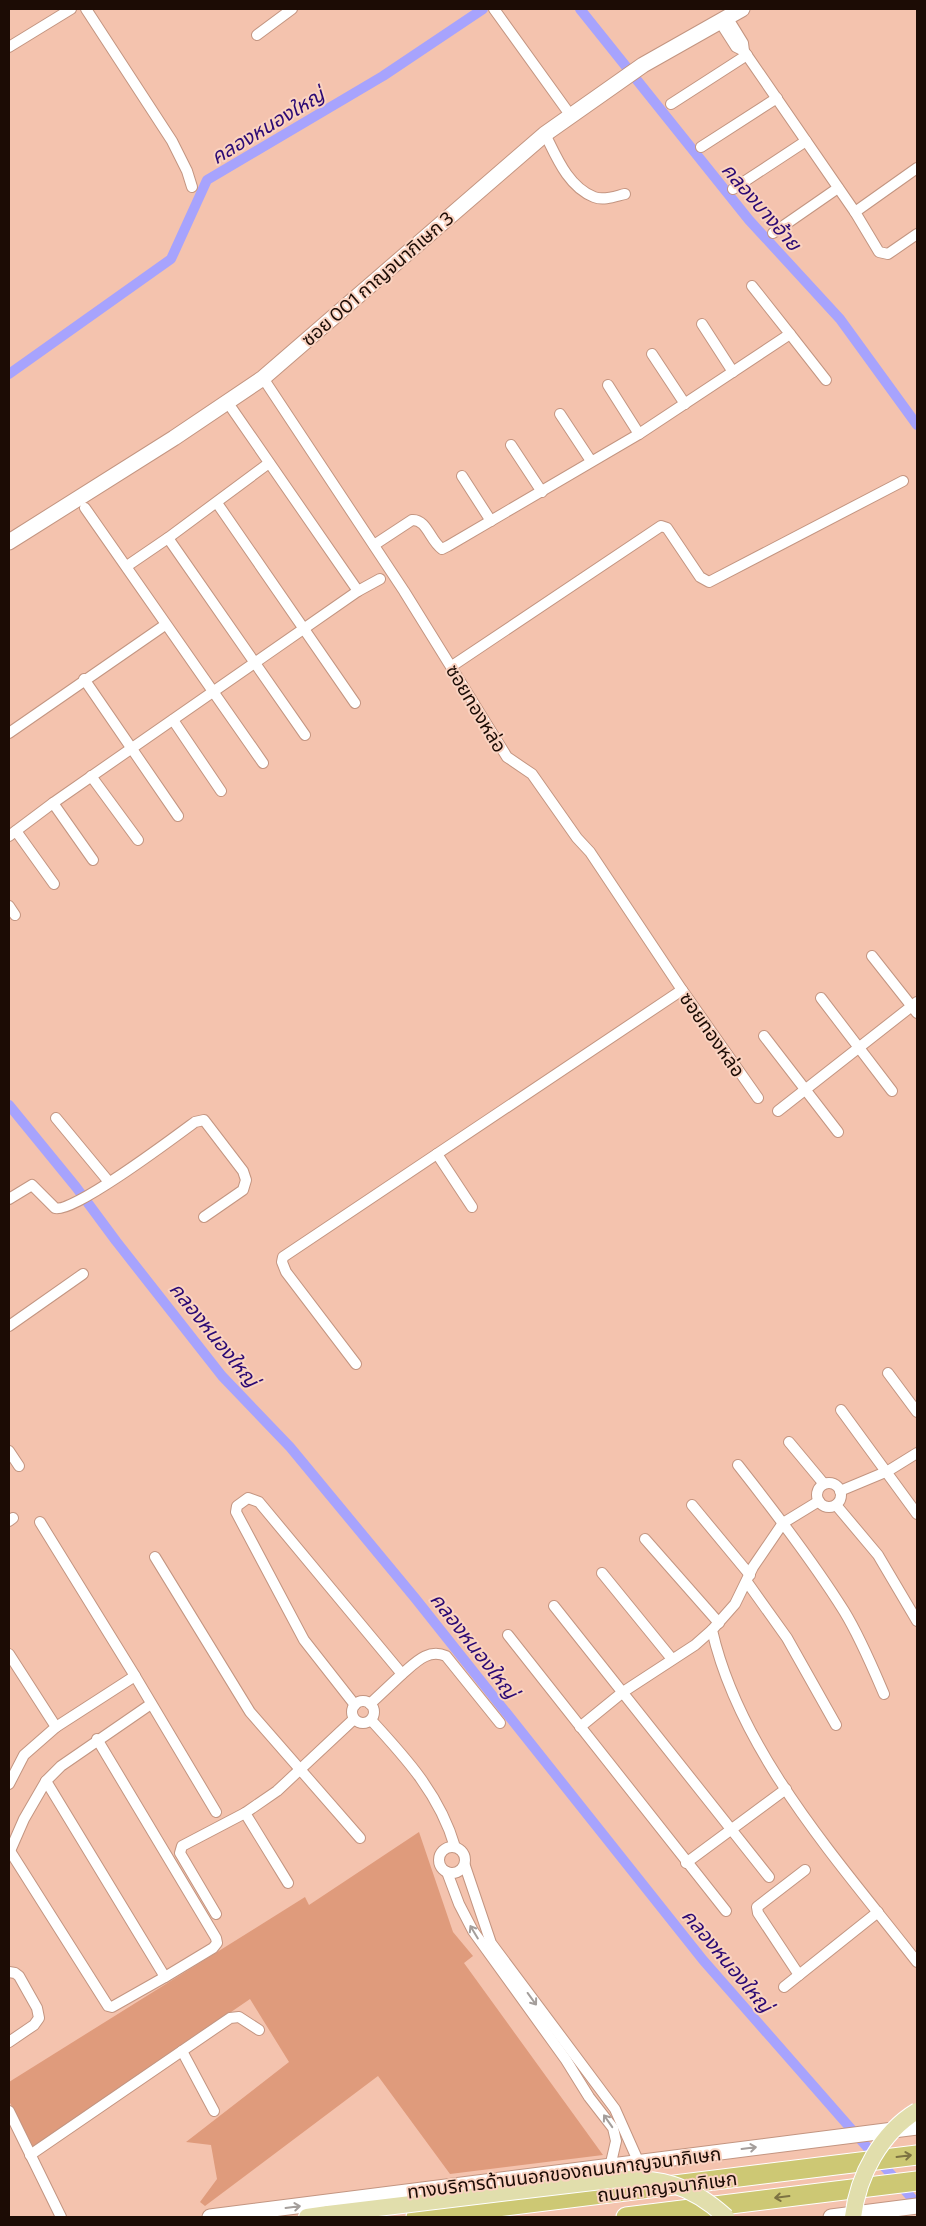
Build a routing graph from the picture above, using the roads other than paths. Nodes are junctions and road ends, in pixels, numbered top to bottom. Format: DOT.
graph roads {
  1 [pos="71,9"];
  2 [pos="86,9"];
  3 [pos="292,9"];
  4 [pos="742,9"];
  5 [pos="496,11"];
  6 [pos="724,20"];
  7 [pos="257,35"];
  8 [pos="9,47"];
  9 [pos="746,53"];
  10 [pos="778,98"];
  11 [pos="670,104"];
  12 [pos="570,116"];
  13 [pos="545,134"];
  14 [pos="806,141"];
  15 [pos="701,147"];
  16 [pos="917,168"];
  17 [pos="192,187"];
  18 [pos="838,188"];
  19 [pos="733,189"];
  20 [pos="625,194"];
  21 [pos="855,212"];
  22 [pos="773,233"];
  23 [pos="917,234"];
  24 [pos="752,286"];
  25 [pos="702,324"];
  26 [pos="790,334"];
  27 [pos="652,354"];
  28 [pos="733,372"];
  29 [pos="263,378"];
  30 [pos="826,380"];
  31 [pos="608,385"];
  32 [pos="228,403"];
  33 [pos="685,404"];
  34 [pos="560,414"];
  35 [pos="639,434"];
  36 [pos="511,445"];
  37 [pos="590,461"];
  38 [pos="269,464"];
  39 [pos="462,476"];
  40 [pos="903,481"];
  41 [pos="542,492"];
  42 [pos="217,503"];
  43 [pos="85,508"];
  44 [pos="491,521"];
  45 [pos="168,538"];
  46 [pos="9,542"];
  47 [pos="374,545"];
  48 [pos="127,566"];
  49 [pos="380,579"];
  50 [pos="358,591"];
  51 [pos="165,625"];
  52 [pos="304,629"];
  53 [pos="255,662"];
  54 [pos="452,666"];
  55 [pos="84,679"];
  56 [pos="213,692"];
  57 [pos="355,703"];
  58 [pos="173,720"];
  59 [pos="9,733"];
  60 [pos="305,735"];
  61 [pos="132,748"];
  62 [pos="263,763"];
  63 [pos="92,776"];
  64 [pos="221,790"];
  65 [pos="53,803"];
  66 [pos="178,816"];
  67 [pos="12,834"];
  68 [pos="138,840"];
  69 [pos="92,860"];
  70 [pos="54,884"];
  71 [pos="9,906"];
  72 [pos="15,915"];
  73 [pos="872,956"];
  74 [pos="682,990"];
  75 [pos="820,998"];
  76 [pos="916,1007"];
  77 [pos="764,1036"];
  78 [pos="858,1048"];
  79 [pos="805,1090"];
  80 [pos="892,1091"];
  81 [pos="758,1098"];
  82 [pos="778,1111"];
  83 [pos="56,1118"];
  84 [pos="838,1132"];
  85 [pos="437,1154"];
  86 [pos="109,1182"];
  87 [pos="9,1199"];
  88 [pos="472,1207"];
  89 [pos="204,1217"];
  90 [pos="83,1274"];
  91 [pos="9,1326"];
  92 [pos="356,1364"];
  93 [pos="888,1373"];
  94 [pos="841,1410"];
  95 [pos="917,1412"];
  96 [pos="790,1442"];
  97 [pos="9,1451"];
  98 [pos="917,1453"];
  99 [pos="738,1465"];
  100 [pos="19,1466"];
  101 [pos="888,1471"];
  102 [pos="824,1484"];
  103 [pos="840,1491"];
  104 [pos="819,1501"];
  105 [pos="692,1505"];
  106 [pos="836,1505"];
  107 [pos="917,1514"];
  108 [pos="40,1522"];
  109 [pos="783,1523"];
  110 [pos="645,1539"];
  111 [pos="154,1558"];
  112 [pos="602,1573"];
  113 [pos="748,1578"];
  114 [pos="554,1606"];
  115 [pos="917,1621"];
  116 [pos="715,1627"];
  117 [pos="508,1635"];
  118 [pos="9,1654"];
  119 [pos="672,1659"];
  120 [pos="402,1674"];
  121 [pos="135,1676"];
  122 [pos="624,1692"];
  123 [pos="884,1694"];
  124 [pos="151,1704"];
  125 [pos="370,1704"];
  126 [pos="354,1705"];
  127 [pos="354,1718"];
  128 [pos="371,1720"];
  129 [pos="500,1723"];
  130 [pos="836,1725"];
  131 [pos="580,1727"];
  132 [pos="56,1728"];
  133 [pos="97,1739"];
  134 [pos="301,1770"];
  135 [pos="46,1781"];
  136 [pos="9,1784"];
  137 [pos="786,1789"];
  138 [pos="216,1812"];
  139 [pos="245,1813"];
  140 [pos="732,1830"];
  141 [pos="360,1838"];
  142 [pos="455,1847"];
  143 [pos="10,1852"];
  144 [pos="686,1863"];
  145 [pos="464,1866"];
  146 [pos="805,1870"];
  147 [pos="448,1872"];
  148 [pos="769,1877"];
  149 [pos="288,1883"];
  150 [pos="726,1910"];
  151 [pos="878,1912"];
  152 [pos="216,1914"];
  153 [pos="489,1948"];
  154 [pos="917,1962"];
  155 [pos="9,1972"];
  156 [pos="800,1974"];
  157 [pos="165,1977"];
  158 [pos="784,1987"];
  159 [pos="258,2030"];
  160 [pos="9,2042"];
  161 [pos="182,2051"];
  162 [pos="571,2059"];
  163 [pos="917,2106"];
  164 [pos="9,2111"];
  165 [pos="214,2111"];
  166 [pos="917,2111"];
  167 [pos="913,2128"];
  168 [pos="917,2154"];
  169 [pos="30,2155"];
  170 [pos="639,2163"];
  171 [pos="610,2167"];
  172 [pos="917,2181"];
  173 [pos="917,2206"];
  174 [pos="854,2216"];
  175 [pos="61,2217"];
  176 [pos="210,2217"];
  177 [pos="307,2217"];
  178 [pos="416,2217"];
  179 [pos="626,2217"];
  180 [pos="726,2217"];
  181 [pos="832,2217"];
  1 -- 8 [label="street"];
  2 -- 17 [label="street"];
  3 -- 7 [label="street"];
  4 -- 6 [label="street, ซอย 001 กาญจนาภิเษก 3"];
  5 -- 12 [label="street"];
  6 -- 9 [label="street"];
  6 -- 12 [label="street, ซอย 001 กาญจนาภิเษก 3"];
  9 -- 10 [label="street"];
  9 -- 11 [label="street"];
  10 -- 14 [label="street"];
  10 -- 15 [label="street"];
  12 -- 13 [label="street, ซอย 001 กาญจนาภิเษก 3"];
  13 -- 20 [label="street"];
  13 -- 29 [label="street, ซอย 001 กาญจนาภิเษก 3"];
  14 -- 18 [label="street"];
  14 -- 19 [label="street"];
  16 -- 21 [label="street"];
  18 -- 21 [label="street"];
  18 -- 22 [label="street"];
  21 -- 23 [label="street"];
  24 -- 26 [label="street"];
  25 -- 28 [label="street"];
  26 -- 28 [label="street"];
  26 -- 30 [label="street"];
  27 -- 33 [label="street"];
  28 -- 33 [label="street"];
  29 -- 32 [label="street, ซอย 001 กาญจนาภิเษก 3"];
  29 -- 47 [label="street, ซอยทองหล่อ"];
  31 -- 35 [label="street"];
  32 -- 38 [label="street"];
  32 -- 46 [label="street, ซอย 001 กาญจนาภิเษก 3"];
  33 -- 35 [label="street"];
  34 -- 37 [label="street"];
  35 -- 37 [label="street"];
  36 -- 41 [label="street"];
  37 -- 41 [label="street"];
  38 -- 42 [label="street"];
  38 -- 50 [label="street"];
  39 -- 44 [label="street"];
  40 -- 54 [label="street"];
  41 -- 44 [label="street"];
  42 -- 45 [label="street"];
  42 -- 52 [label="street"];
  43 -- 48 [label="street"];
  44 -- 47 [label="street"];
  45 -- 48 [label="street"];
  45 -- 53 [label="street"];
  47 -- 54 [label="street, ซอยทองหล่อ"];
  48 -- 51 [label="street"];
  49 -- 50 [label="street"];
  50 -- 52 [label="street"];
  51 -- 55 [label="street"];
  51 -- 56 [label="street"];
  52 -- 53 [label="street"];
  52 -- 57 [label="street"];
  53 -- 56 [label="street"];
  53 -- 60 [label="street"];
  54 -- 74 [label="street, ซอยทองหล่อ"];
  55 -- 59 [label="street"];
  55 -- 61 [label="street"];
  56 -- 58 [label="street"];
  56 -- 62 [label="street"];
  58 -- 61 [label="street"];
  58 -- 64 [label="street"];
  61 -- 63 [label="street"];
  61 -- 66 [label="street"];
  63 -- 65 [label="street"];
  63 -- 68 [label="street"];
  65 -- 67 [label="street"];
  65 -- 69 [label="street"];
  67 -- 70 [label="street"];
  71 -- 72 [label="street"];
  73 -- 76 [label="street"];
  74 -- 81 [label="street, ซอยทองหล่อ"];
  74 -- 85 [label="street"];
  75 -- 78 [label="street"];
  76 -- 78 [label="street"];
  77 -- 79 [label="street"];
  78 -- 79 [label="street"];
  78 -- 80 [label="street"];
  79 -- 82 [label="street"];
  79 -- 84 [label="street"];
  83 -- 86 [label="street"];
  85 -- 88 [label="street"];
  85 -- 92 [label="street"];
  86 -- 87 [label="street"];
  86 -- 89 [label="street"];
  90 -- 91 [label="street"];
  93 -- 95 [label="street"];
  94 -- 101 [label="street"];
  96 -- 102 [label="street"];
  97 -- 100 [label="street"];
  98 -- 101 [label="street"];
  99 -- 109 [label="street"];
  101 -- 103 [label="street"];
  101 -- 107 [label="street"];
  102 -- 103 [label="street"];
  102 -- 104 [label="street"];
  103 -- 106 [label="street"];
  104 -- 106 [label="street"];
  104 -- 109 [label="street"];
  105 -- 113 [label="street"];
  106 -- 115 [label="street"];
  108 -- 121 [label="street"];
  109 -- 113 [label="street"];
  109 -- 123 [label="street"];
  110 -- 116 [label="street"];
  111 -- 134 [label="street"];
  112 -- 119 [label="street"];
  113 -- 116 [label="street"];
  113 -- 130 [label="street"];
  114 -- 122 [label="street"];
  116 -- 119 [label="street"];
  116 -- 137 [label="street"];
  117 -- 131 [label="street"];
  118 -- 132 [label="street"];
  119 -- 122 [label="street"];
  120 -- 125 [label="street"];
  120 -- 126 [label="street"];
  120 -- 129 [label="street"];
  121 -- 124 [label="street"];
  121 -- 132 [label="street"];
  122 -- 131 [label="street"];
  122 -- 140 [label="street"];
  124 -- 133 [label="street"];
  124 -- 138 [label="street"];
  125 -- 126 [label="street"];
  125 -- 128 [label="street"];
  126 -- 127 [label="street"];
  127 -- 128 [label="street"];
  127 -- 134 [label="street"];
  128 -- 142 [label="street"];
  131 -- 144 [label="street"];
  132 -- 136 [label="street"];
  133 -- 135 [label="street"];
  133 -- 157 [label="street"];
  134 -- 139 [label="street"];
  134 -- 141 [label="street"];
  135 -- 143 [label="street"];
  135 -- 157 [label="street"];
  137 -- 140 [label="street"];
  137 -- 151 [label="street"];
  139 -- 149 [label="street"];
  139 -- 152 [label="street"];
  140 -- 144 [label="street"];
  140 -- 148 [label="street"];
  142 -- 145 [label="street"];
  142 -- 147 [label="street"];
  143 -- 157 [label="street"];
  144 -- 150 [label="street"];
  145 -- 147 [label="street"];
  145 -- 153 [label="street"];
  146 -- 156 [label="street"];
  153 -- 147 [label="street, one-way"];
  151 -- 154 [label="street"];
  151 -- 156 [label="street"];
  153 -- 162 [label="street"];
  155 -- 160 [label="street"];
  156 -- 158 [label="street"];
  159 -- 161 [label="street"];
  161 -- 165 [label="street"];
  161 -- 169 [label="street"];
  162 -- 170 [label="street"];
  171 -- 162 [label="street, one-way"];
  163 -- 167 [label="street"];
  164 -- 169 [label="street"];
  166 -- 174 [label="main road, bridge"];
  170 -- 167 [label="street, ทางบริการด้านนอกของถนนกาญจนาภิเษก, one-way"];
  178 -- 168 [label="highway, ถนนกาญจนาภิเษก, one-way"];
  169 -- 175 [label="street"];
  170 -- 171 [label="street, ทางบริการด้านนอกของถนนกาญจนาภิเษก"];
  176 -- 171 [label="street, ทางบริการด้านนอกของถนนกาญจนาภิเษก, one-way"];
  172 -- 179 [label="highway, ถนนกาญจนาภิเษก, one-way"];
  173 -- 174 [label="street"];
  174 -- 181 [label="street"];
  177 -- 180 [label="main road, bridge"];
}
